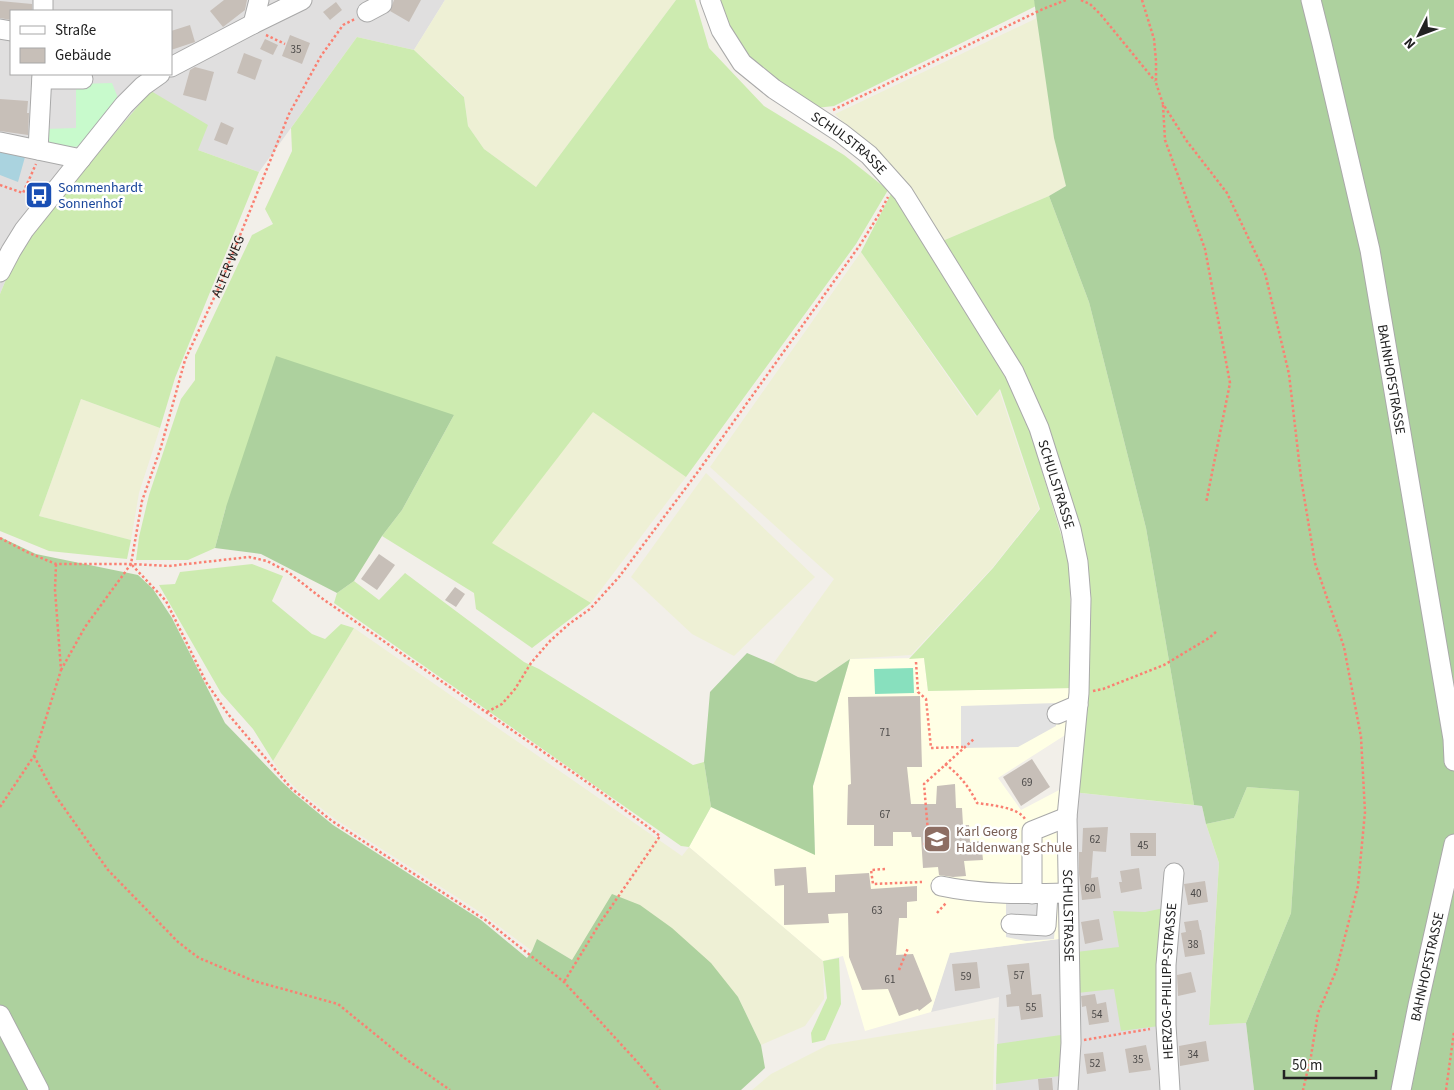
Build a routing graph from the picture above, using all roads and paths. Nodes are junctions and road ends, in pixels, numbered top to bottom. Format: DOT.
graph roads {
  1 [pos="259,0"];
  2 [pos="302,0"];
  3 [pos="382,0"];
  4 [pos="710,0"];
  5 [pos="1066,0"];
  6 [pos="1081,0"];
  7 [pos="1142,0"];
  8 [pos="1311,0"];
  9 [pos="367,12"];
  10 [pos="253,24"];
  11 [pos="172,66"];
  12 [pos="159,75"];
  13 [pos="42,76"];
  14 [pos="82,79"];
  15 [pos="1156,83"];
  16 [pos="1162,104"];
  17 [pos="818,117"];
  18 [pos="0,142"];
  19 [pos="39,153"];
  20 [pos="81,159"];
  21 [pos="0,185"];
  22 [pos="896,186"];
  23 [pos="0,272"];
  24 [pos="1206,503"];
  25 [pos="0,538"];
  26 [pos="56,564"];
  27 [pos="131,564"];
  28 [pos="1218,631"];
  29 [pos="916,662"];
  30 [pos="61,670"];
  31 [pos="1079,699"];
  32 [pos="487,712"];
  33 [pos="1057,714"];
  34 [pos="975,738"];
  35 [pos="964,748"];
  36 [pos="34,756"];
  37 [pos="1454,761"];
  38 [pos="945,764"];
  39 [pos="0,807"];
  40 [pos="1067,817"];
  41 [pos="1032,830"];
  42 [pos="923,844"];
  43 [pos="1454,844"];
  44 [pos="885,869"];
  45 [pos="1174,874"];
  46 [pos="922,882"];
  47 [pos="940,886"];
  48 [pos="1068,893"];
  49 [pos="1040,894"];
  50 [pos="1011,924"];
  51 [pos="908,948"];
  52 [pos="899,970"];
  53 [pos="564,982"];
  54 [pos="0,1015"];
  55 [pos="1166,1025"];
  56 [pos="1454,1032"];
  57 [pos="1071,1043"];
  58 [pos="39,1090"];
  59 [pos="450,1090"];
  60 [pos="660,1090"];
  61 [pos="1068,1090"];
  62 [pos="1170,1090"];
  63 [pos="1303,1090"];
  64 [pos="1401,1090"];
  65 [pos="1446,1090"];
  1 -- 10 [label="street"];
  2 -- 10 [label="street"];
  3 -- 9 [label="street"];
  4 -- 17 [label="street, SCHULSTRASSE"];
  5 -- 17 [label="path"];
  6 -- 15 [label="path"];
  7 -- 15 [label="path"];
  8 -- 37 [label="street, BAHNHOFSTRASSE"];
  9 -- 27 [label="path, ALTER WEG"];
  10 -- 11 [label="street"];
  12 -- 20 [label="street"];
  13 -- 14 [label="street"];
  13 -- 19 [label="street"];
  15 -- 16 [label="path"];
  16 -- 24 [label="path"];
  16 -- 63 [label="path"];
  17 -- 22 [label="street, SCHULSTRASSE"];
  18 -- 19 [label="street"];
  19 -- 20 [label="street"];
  19 -- 21 [label="path"];
  20 -- 23 [label="street"];
  22 -- 31 [label="street, SCHULSTRASSE"];
  22 -- 32 [label="path"];
  25 -- 26 [label="path"];
  26 -- 27 [label="path"];
  26 -- 30 [label="path"];
  27 -- 30 [label="path"];
  27 -- 32 [label="path"];
  27 -- 53 [label="path"];
  28 -- 31 [label="path"];
  29 -- 35 [label="path"];
  30 -- 36 [label="path"];
  31 -- 33 [label="street"];
  31 -- 40 [label="street, SCHULSTRASSE"];
  32 -- 53 [label="path"];
  34 -- 35 [label="path"];
  35 -- 38 [label="path"];
  36 -- 39 [label="path"];
  36 -- 59 [label="path"];
  38 -- 41 [label="path"];
  38 -- 42 [label="path"];
  40 -- 41 [label="street"];
  40 -- 48 [label="street, SCHULSTRASSE"];
  41 -- 49 [label="street"];
  43 -- 64 [label="street, BAHNHOFSTRASSE"];
  44 -- 46 [label="path"];
  45 -- 55 [label="street, HERZOG-PHILIPP-STRASSE"];
  47 -- 49 [label="street"];
  48 -- 49 [label="street"];
  48 -- 57 [label="street, SCHULSTRASSE"];
  49 -- 50 [label="street"];
  51 -- 52 [label="path"];
  53 -- 60 [label="path"];
  54 -- 58 [label="street"];
  55 -- 57 [label="path"];
  55 -- 62 [label="street, HERZOG-PHILIPP-STRASSE"];
  56 -- 65 [label="path"];
  57 -- 61 [label="street, SCHULSTRASSE"];
}
